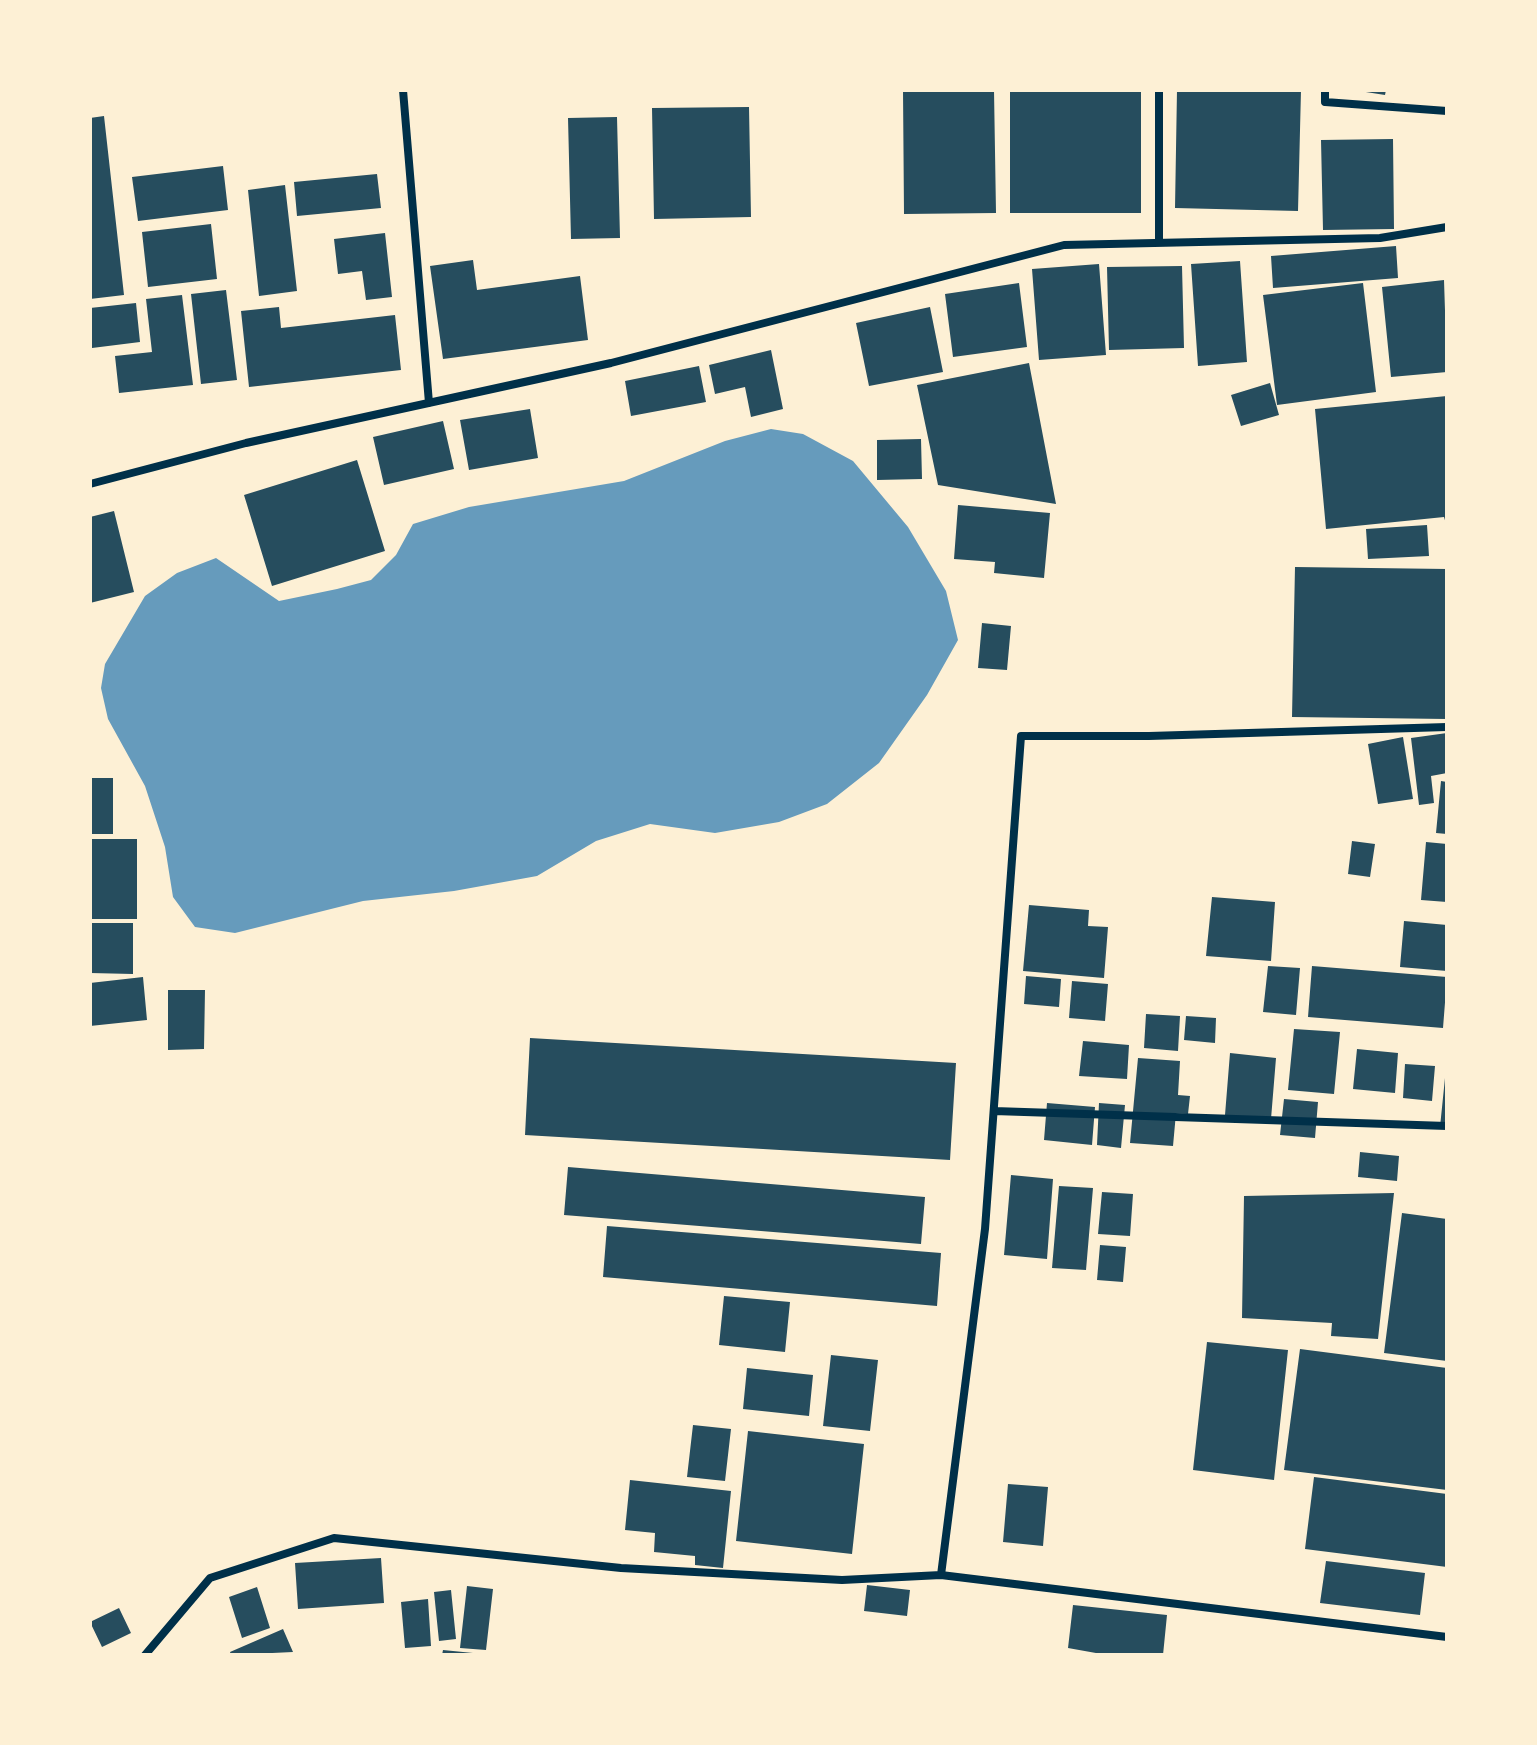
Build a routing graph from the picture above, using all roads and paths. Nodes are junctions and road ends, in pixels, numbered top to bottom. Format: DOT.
graph roads {
  1 [pos="403,90"];
  2 [pos="1159,90"];
  3 [pos="1325,90"];
  4 [pos="1447,111"];
  5 [pos="1447,227"];
  6 [pos="1159,243"];
  7 [pos="429,403"];
  8 [pos="90,484"];
  9 [pos="1447,727"];
  10 [pos="994,1111"];
  11 [pos="1447,1126"];
  12 [pos="941,1575"];
  13 [pos="1447,1637"];
  14 [pos="145,1655"];
  1 -- 7 [label="street"];
  2 -- 6 [label="street"];
  3 -- 4 [label="street"];
  5 -- 6 [label="street"];
  6 -- 7 [label="street"];
  7 -- 8 [label="street"];
  9 -- 10 [label="street"];
  10 -- 11 [label="street"];
  10 -- 12 [label="street"];
  12 -- 13 [label="street"];
  12 -- 14 [label="street"];
}
